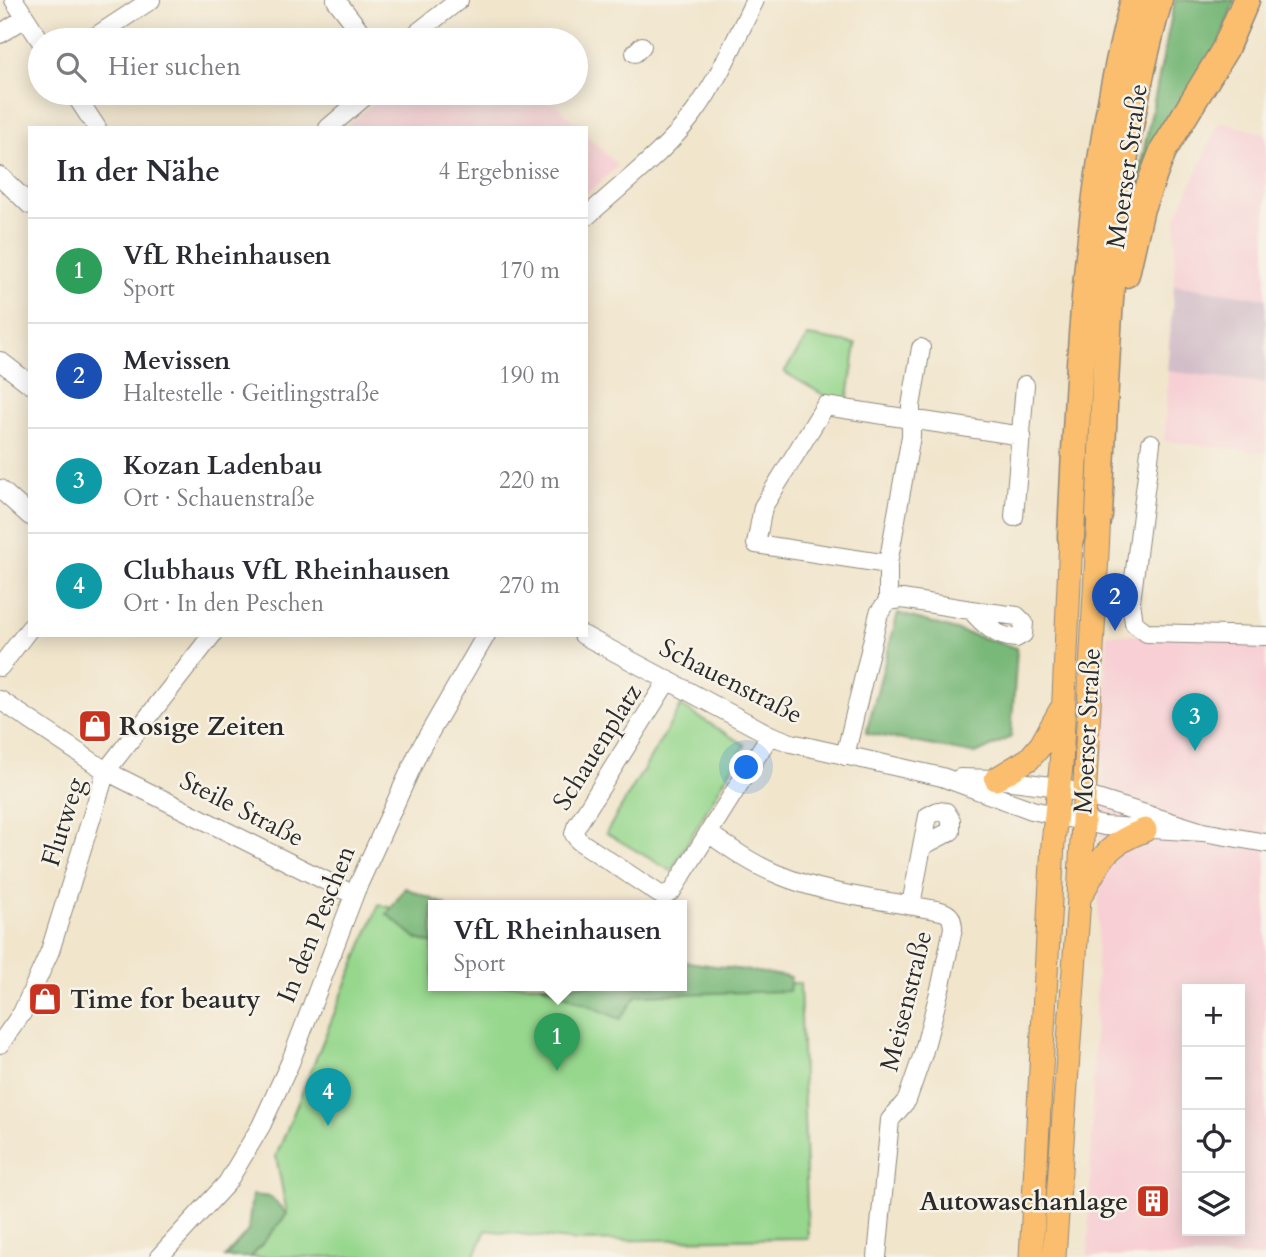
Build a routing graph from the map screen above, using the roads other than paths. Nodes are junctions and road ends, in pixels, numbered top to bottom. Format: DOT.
graph roads {
  1 [pos="14,0"];
  2 [pos="151,0"];
  3 [pos="336,0"];
  4 [pos="459,0"];
  5 [pos="755,0"];
  6 [pos="1121,0"];
  7 [pos="1134,0"];
  8 [pos="1159,0"];
  9 [pos="1246,0"];
  10 [pos="25,18"];
  11 [pos="1126,27"];
  12 [pos="32,28"];
  13 [pos="108,28"];
  14 [pos="358,28"];
  15 [pos="423,28"];
  16 [pos="0,34"];
  17 [pos="82,105"];
  18 [pos="355,105"];
  19 [pos="96,126"];
  20 [pos="330,126"];
  21 [pos="0,176"];
  22 [pos="28,203"];
  23 [pos="588,215"];
  24 [pos="1108,341"];
  25 [pos="921,348"];
  26 [pos="0,361"];
  27 [pos="28,382"];
  28 [pos="1025,384"];
  29 [pos="910,420"];
  30 [pos="1022,436"];
  31 [pos="1151,443"];
  32 [pos="0,489"];
  33 [pos="28,514"];
  34 [pos="1099,515"];
  35 [pos="1014,517"];
  36 [pos="1071,537"];
  37 [pos="888,564"];
  38 [pos="888,601"];
  39 [pos="971,610"];
  40 [pos="28,631"];
  41 [pos="1266,636"];
  42 [pos="210,637"];
  43 [pos="485,637"];
  44 [pos="587,637"];
  45 [pos="0,667"];
  46 [pos="668,680"];
  47 [pos="0,700"];
  48 [pos="1062,708"];
  49 [pos="770,735"];
  50 [pos="845,756"];
  51 [pos="106,771"];
  52 [pos="942,777"];
  53 [pos="996,779"];
  54 [pos="1059,787"];
  55 [pos="1083,794"];
  56 [pos="1056,814"];
  57 [pos="1082,821"];
  58 [pos="1145,830"];
  59 [pos="1203,832"];
  60 [pos="708,833"];
  61 [pos="1266,843"];
  62 [pos="922,846"];
  63 [pos="354,895"];
  64 [pos="1079,898"];
  65 [pos="911,905"];
  66 [pos="0,1044"];
  67 [pos="159,1257"];
  68 [pos="877,1257"];
  69 [pos="1031,1257"];
  70 [pos="1054,1257"];
  1 -- 10 [label="street"];
  2 -- 13 [label="street"];
  3 -- 14 [label="street"];
  4 -- 15 [label="street"];
  5 -- 23 [label="street"];
  6 -- 11 [label="highway"];
  7 -- 11 [label="highway, Moerser Straße"];
  8 -- 24 [label="highway, Moerser Straße"];
  9 -- 24 [label="highway"];
  10 -- 12 [label="street"];
  10 -- 16 [label="street"];
  11 -- 36 [label="highway, Moerser Straße"];
  17 -- 19 [label="street"];
  18 -- 20 [label="street"];
  21 -- 22 [label="street"];
  24 -- 34 [label="highway, Moerser Straße"];
  25 -- 29 [label="street"];
  26 -- 27 [label="street"];
  28 -- 30 [label="street"];
  29 -- 30 [label="street"];
  29 -- 37 [label="street"];
  29 -- 37 [label="street"];
  30 -- 35 [label="street"];
  31 -- 41 [label="street"];
  32 -- 33 [label="street"];
  34 -- 55 [label="main road, Moerser Straße"];
  36 -- 48 [label="main road, Moerser Straße"];
  37 -- 38 [label="street"];
  38 -- 39 [label="street"];
  38 -- 50 [label="street"];
  40 -- 45 [label="street"];
  42 -- 51 [label="street, Flutweg"];
  43 -- 63 [label="street, In den Peschen"];
  44 -- 46 [label="street, Schauenstraße"];
  46 -- 49 [label="street, Schauenstraße"];
  46 -- 60 [label="street, Schauenplatz"];
  47 -- 51 [label="street, Steile Straße"];
  48 -- 53 [label="main road"];
  48 -- 54 [label="main road, Moerser Straße"];
  49 -- 50 [label="street, Schauenstraße"];
  49 -- 60 [label="street, Schauenplatz"];
  50 -- 52 [label="street, Schauenstraße"];
  51 -- 63 [label="street, Steile Straße"];
  51 -- 66 [label="street, Flutweg"];
  52 -- 53 [label="street, Schauenstraße"];
  52 -- 56 [label="street, Schauenstraße"];
  53 -- 54 [label="street, Schauenstraße"];
  54 -- 55 [label="street, Schauenstraße"];
  54 -- 56 [label="main road, Moerser Straße"];
  55 -- 57 [label="main road, Moerser Straße"];
  55 -- 59 [label="street, Schauenstraße"];
  56 -- 57 [label="street, Schauenstraße"];
  56 -- 69 [label="main road, Moerser Straße"];
  57 -- 58 [label="street, Schauenstraße"];
  57 -- 64 [label="main road, Moerser Straße"];
  58 -- 59 [label="street, Schauenstraße"];
  58 -- 64 [label="main road"];
  59 -- 61 [label="street, Schauenstraße"];
  60 -- 65 [label="street"];
  62 -- 65 [label="street"];
  63 -- 67 [label="street, In den Peschen"];
  64 -- 70 [label="main road, Moerser Straße"];
  65 -- 68 [label="street, Meisenstraße"];
}
